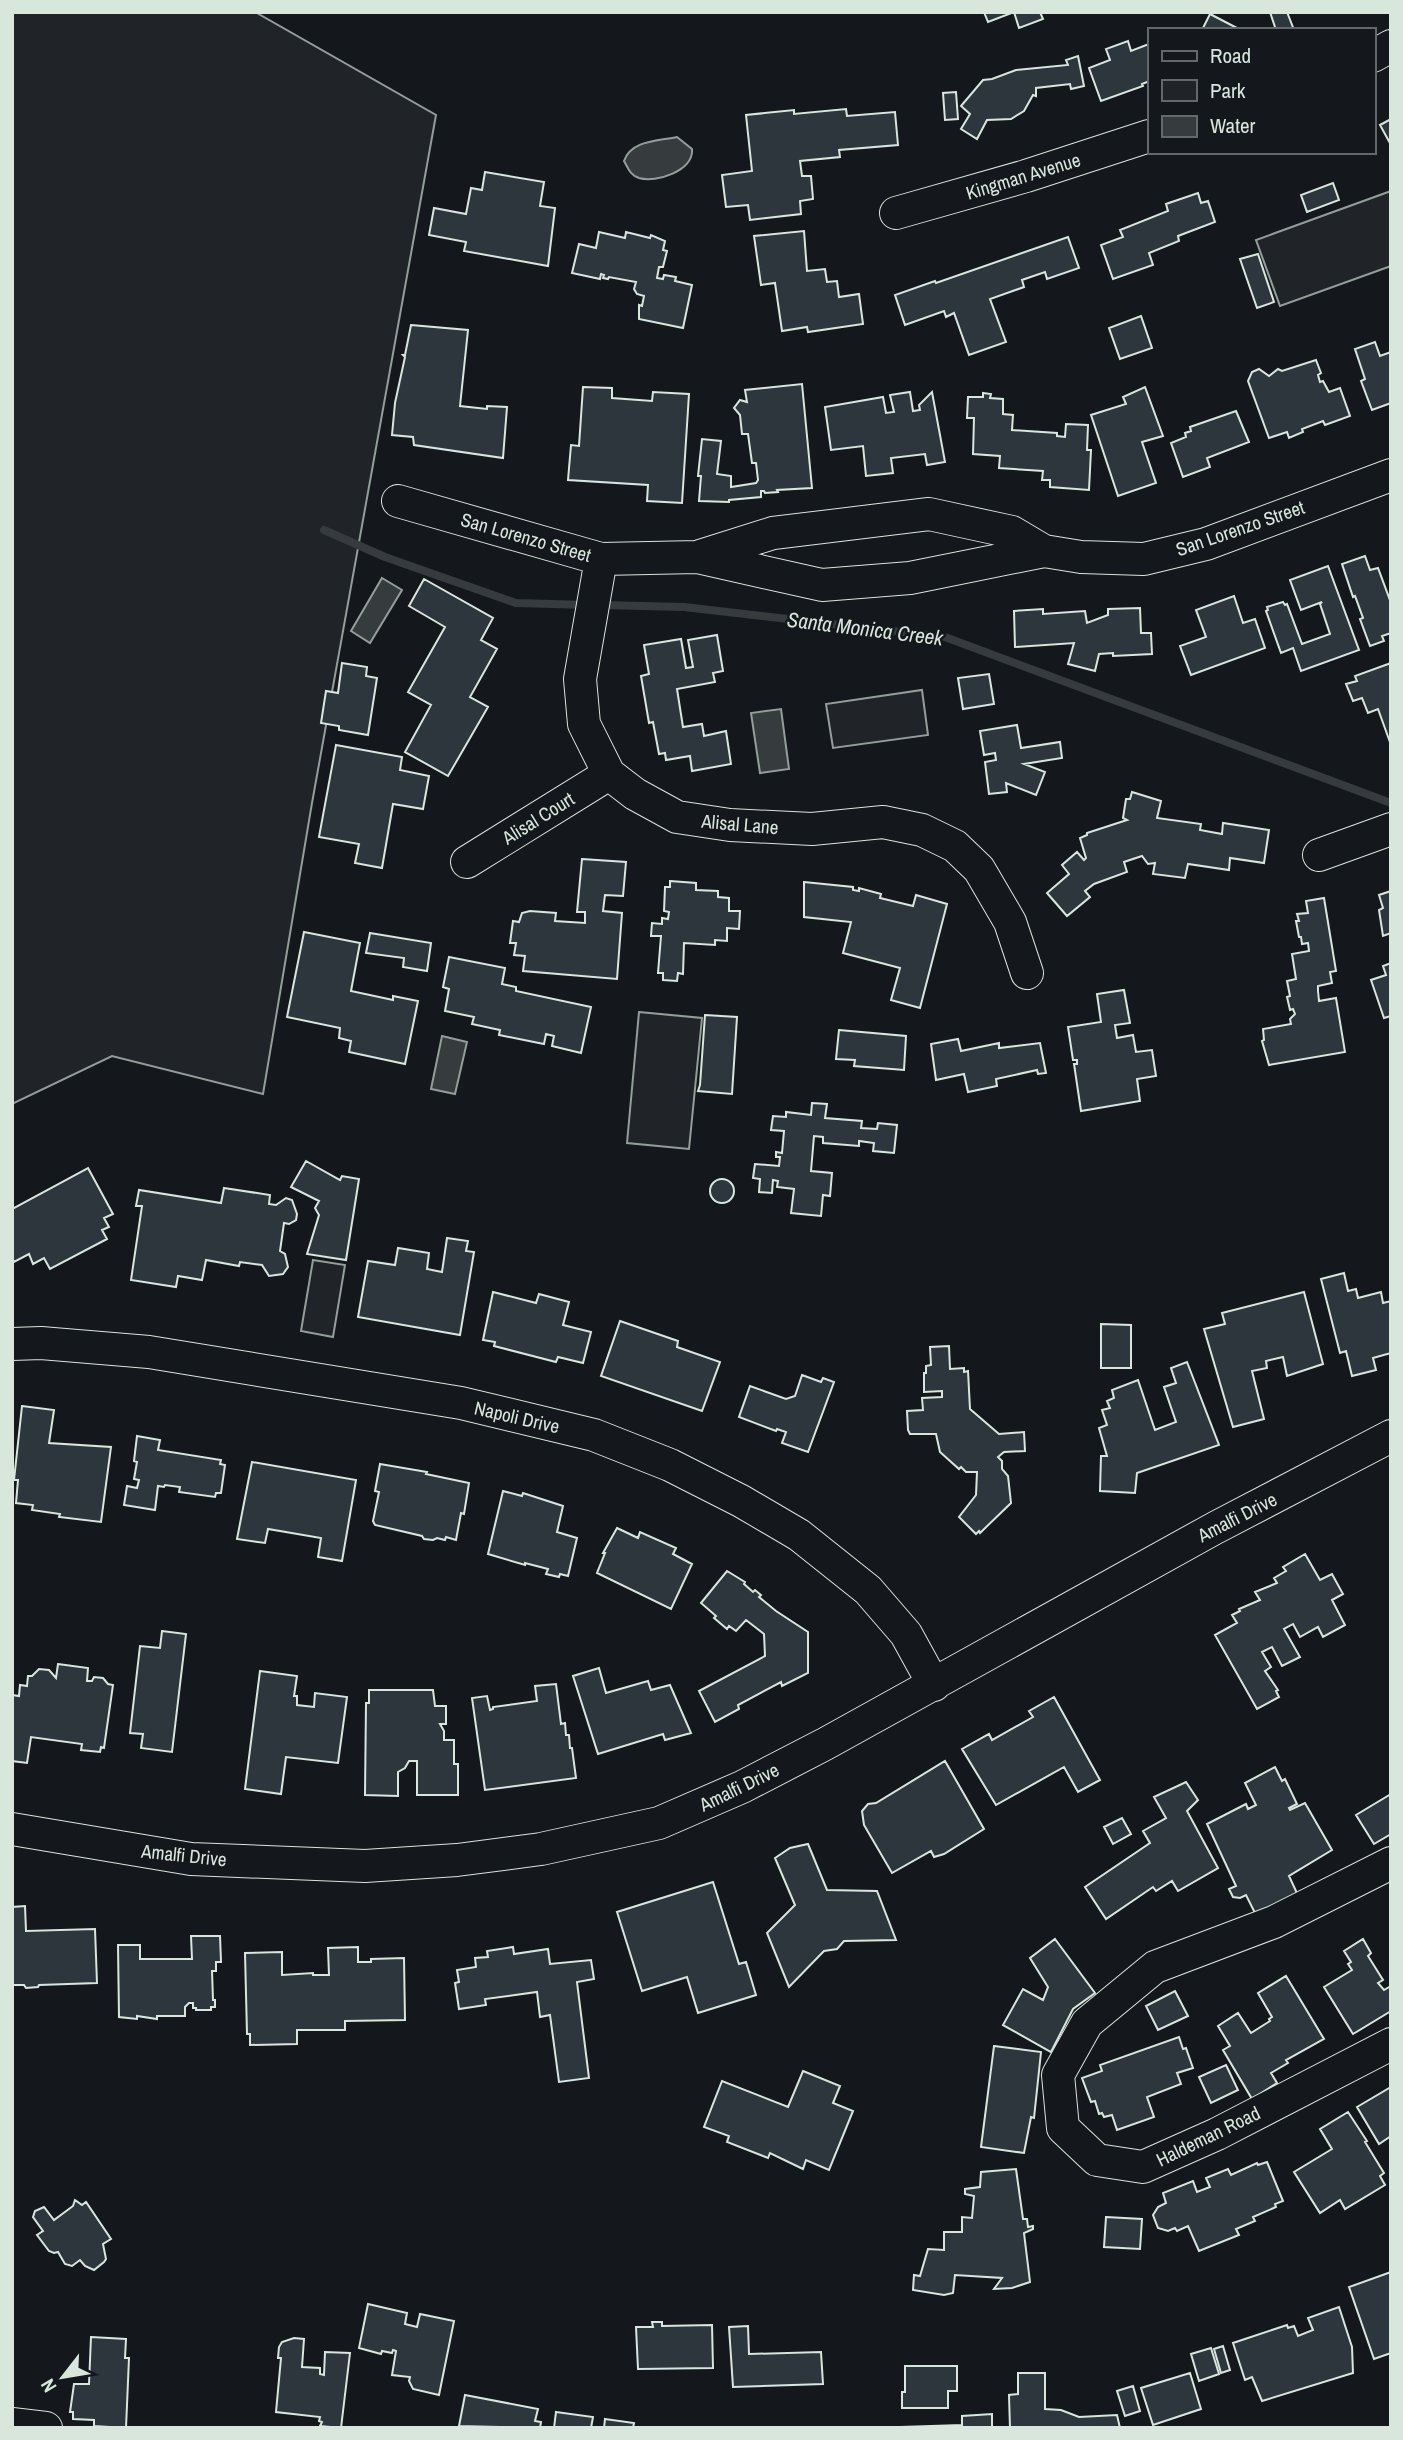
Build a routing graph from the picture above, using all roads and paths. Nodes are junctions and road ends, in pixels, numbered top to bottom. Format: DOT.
graph roads {
  1 [pos="1391,46"];
  2 [pos="1375,55"];
  3 [pos="1148,136"];
  4 [pos="896,213"];
  5 [pos="1391,475"];
  6 [pos="398,502"];
  7 [pos="1044,551"];
  8 [pos="697,557"];
  9 [pos="601,559"];
  10 [pos="609,774"];
  11 [pos="1391,829"];
  12 [pos="1319,855"];
  13 [pos="467,862"];
  14 [pos="1027,973"];
  15 [pos="12,1344"];
  16 [pos="1391,1436"];
  17 [pos="934,1685"];
  18 [pos="12,1829"];
  19 [pos="1391,1863"];
  20 [pos="1391,2045"];
  21 [pos="12,2424"];
  22 [pos="46,2428"];
  1 -- 2 [label="street"];
  3 -- 4 [label="street, Kingman Avenue"];
  5 -- 7 [label="street, San Lorenzo Street"];
  6 -- 9 [label="street, San Lorenzo Street"];
  7 -- 8 [label="street, San Lorenzo Street"];
  7 -- 8 [label="street, San Lorenzo Street"];
  8 -- 9 [label="street, San Lorenzo Street"];
  9 -- 10 [label="street, Alisal Lane"];
  10 -- 13 [label="street, Alisal Court"];
  10 -- 14 [label="street, Alisal Lane"];
  11 -- 12 [label="street"];
  15 -- 17 [label="street, Napoli Drive"];
  16 -- 17 [label="street, Amalfi Drive"];
  17 -- 18 [label="street, Amalfi Drive"];
  19 -- 20 [label="street, Haldeman Road"];
  21 -- 22 [label="street"];
}
